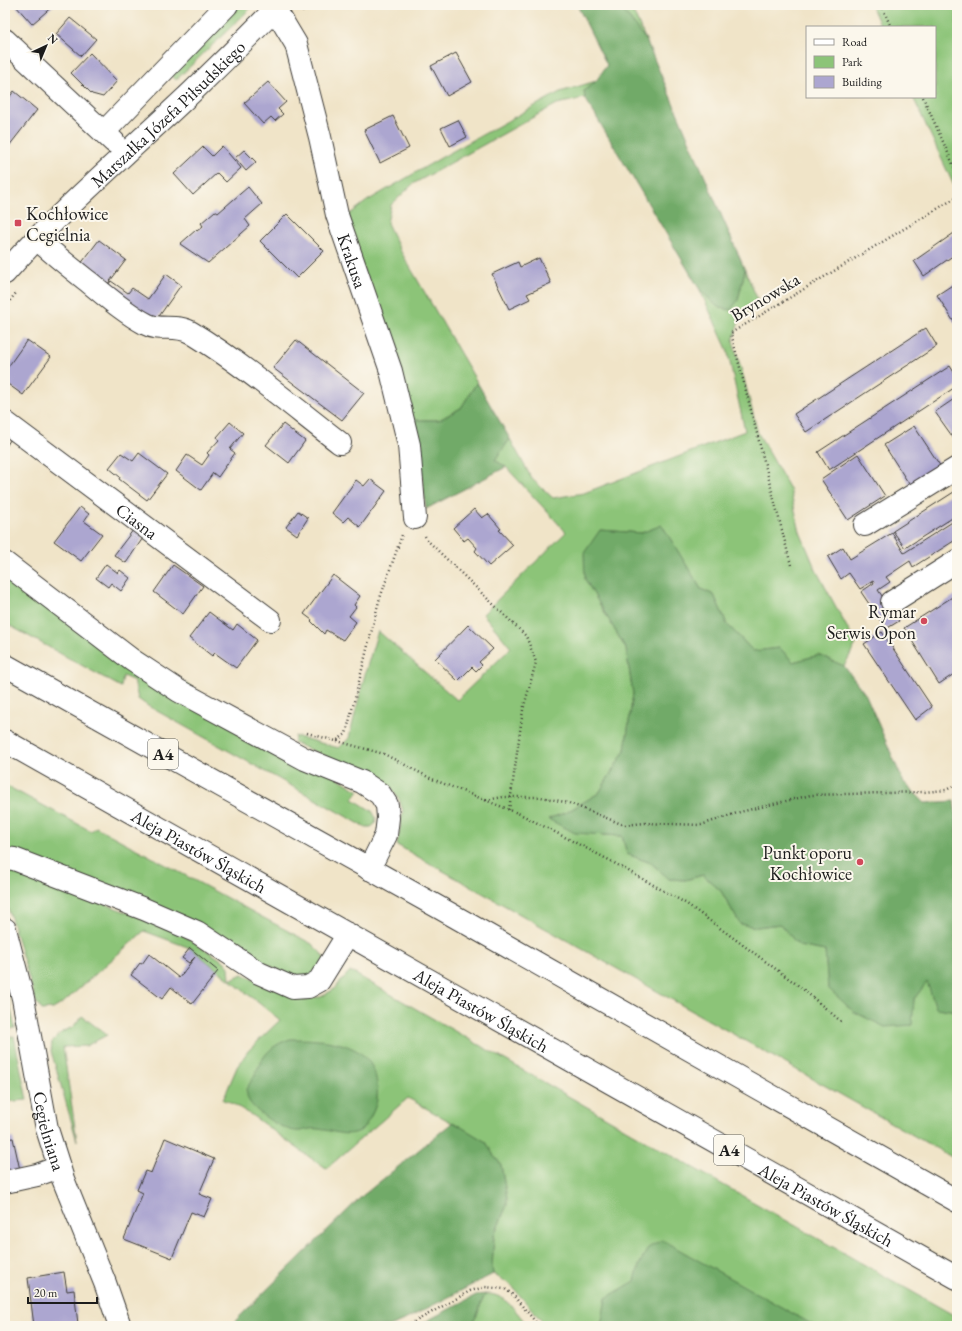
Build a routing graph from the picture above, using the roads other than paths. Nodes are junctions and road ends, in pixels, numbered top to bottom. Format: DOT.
graph roads {
  1 [pos="227,5"];
  2 [pos="277,7"];
  3 [pos="5,40"];
  4 [pos="104,132"];
  5 [pos="125,153"];
  6 [pos="36,238"];
  7 [pos="5,273"];
  8 [pos="5,422"];
  9 [pos="340,443"];
  10 [pos="957,468"];
  11 [pos="415,518"];
  12 [pos="865,525"];
  13 [pos="957,561"];
  14 [pos="5,564"];
  15 [pos="892,602"];
  16 [pos="270,620"];
  17 [pos="5,665"];
  18 [pos="5,741"];
  19 [pos="5,858"];
  20 [pos="369,869"];
  21 [pos="5,929"];
  22 [pos="348,934"];
  23 [pos="59,1167"];
  24 [pos="5,1182"];
  25 [pos="957,1200"];
  26 [pos="957,1278"];
  27 [pos="120,1326"];
  1 -- 4 [label="main road, Marszałka Józefa Piłsudskiego"];
  2 -- 5 [label="main road, Marszałka Józefa Piłsudskiego"];
  2 -- 11 [label="main road, Krakusa"];
  3 -- 4 [label="main road"];
  4 -- 5 [label="main road"];
  5 -- 6 [label="main road, Marszałka Józefa Piłsudskiego"];
  6 -- 7 [label="main road, Marszałka Józefa Piłsudskiego"];
  6 -- 9 [label="main road"];
  8 -- 16 [label="main road, Ciasna"];
  10 -- 12 [label="main road"];
  13 -- 15 [label="main road"];
  14 -- 20 [label="main road"];
  17 -- 20 [label="main road, A4"];
  18 -- 22 [label="main road, Aleja Piastów Śląskich / A4"];
  19 -- 22 [label="main road"];
  20 -- 25 [label="main road, A4"];
  21 -- 23 [label="main road, Cegielniana"];
  22 -- 26 [label="main road, Aleja Piastów Śląskich / A4"];
  23 -- 24 [label="main road"];
  23 -- 27 [label="main road, Cegielniana"];
}
